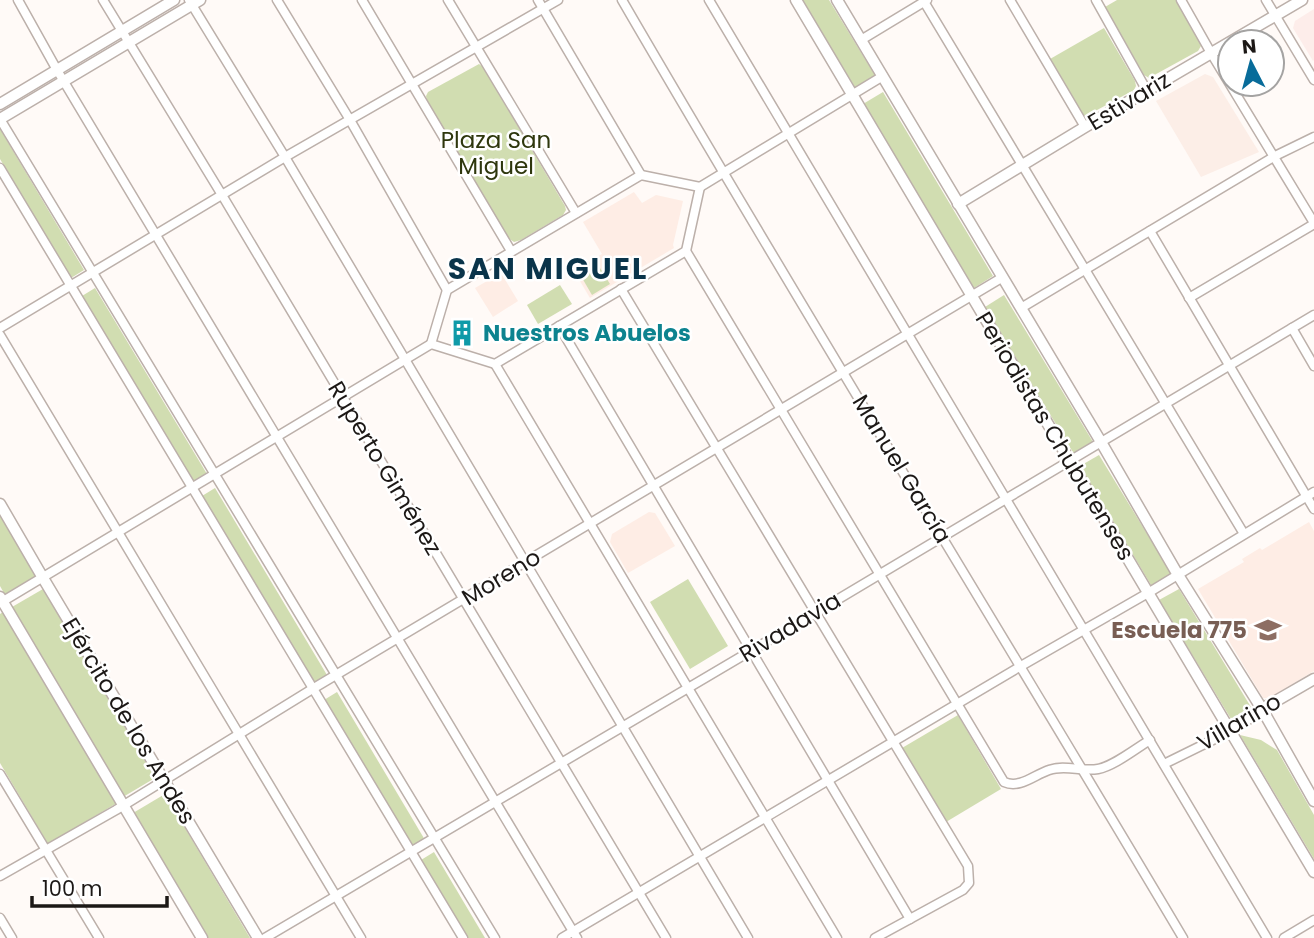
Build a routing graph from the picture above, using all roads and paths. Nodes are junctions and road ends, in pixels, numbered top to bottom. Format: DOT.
graph roads {
  1 [pos="18,0"];
  2 [pos="103,0"];
  3 [pos="174,0"];
  4 [pos="277,0"];
  5 [pos="362,0"];
  6 [pos="448,0"];
  7 [pos="538,0"];
  8 [pos="558,0"];
  9 [pos="622,0"];
  10 [pos="709,0"];
  11 [pos="796,0"];
  12 [pos="837,0"];
  13 [pos="1010,0"];
  14 [pos="1096,0"];
  15 [pos="1181,0"];
  16 [pos="1266,0"];
  17 [pos="1302,0"];
  18 [pos="925,1"];
  19 [pos="194,2"];
  20 [pos="543,9"];
  21 [pos="1275,16"];
  22 [pos="121,32"];
  23 [pos="861,40"];
  24 [pos="128,42"];
  25 [pos="476,47"];
  26 [pos="1211,53"];
  27 [pos="57,70"];
  28 [pos="883,76"];
  29 [pos="65,80"];
  30 [pos="1314,80"];
  31 [pos="413,84"];
  32 [pos="1147,91"];
  33 [pos="852,94"];
  34 [pos="0,104"];
  35 [pos="0,119"];
  36 [pos="350,120"];
  37 [pos="1085,127"];
  38 [pos="788,134"];
  39 [pos="1314,137"];
  40 [pos="1275,156"];
  41 [pos="285,158"];
  42 [pos="1022,166"];
  43 [pos="0,168"];
  44 [pos="723,173"];
  45 [pos="641,175"];
  46 [pos="700,187"];
  47 [pos="222,195"];
  48 [pos="958,204"];
  49 [pos="576,213"];
  50 [pos="1314,223"];
  51 [pos="1150,231"];
  52 [pos="157,234"];
  53 [pos="511,251"];
  54 [pos="686,251"];
  55 [pos="1085,269"];
  56 [pos="92,273"];
  57 [pos="1003,277"];
  58 [pos="70,286"];
  59 [pos="621,289"];
  60 [pos="447,290"];
  61 [pos="972,296"];
  62 [pos="1189,299"];
  63 [pos="1021,308"];
  64 [pos="1314,315"];
  65 [pos="559,326"];
  66 [pos="0,328"];
  67 [pos="1292,328"];
  68 [pos="908,334"];
  69 [pos="0,335"];
  70 [pos="431,344"];
  71 [pos="405,361"];
  72 [pos="495,364"];
  73 [pos="1229,365"];
  74 [pos="1314,366"];
  75 [pos="843,372"];
  76 [pos="343,398"];
  77 [pos="1166,403"];
  78 [pos="781,410"];
  79 [pos="278,437"];
  80 [pos="1101,442"];
  81 [pos="717,448"];
  82 [pos="1070,460"];
  83 [pos="214,474"];
  84 [pos="653,486"];
  85 [pos="192,488"];
  86 [pos="1310,495"];
  87 [pos="1006,498"];
  88 [pos="0,504"];
  89 [pos="1314,509"];
  90 [pos="591,523"];
  91 [pos="118,532"];
  92 [pos="1244,534"];
  93 [pos="943,537"];
  94 [pos="526,562"];
  95 [pos="880,574"];
  96 [pos="1178,575"];
  97 [pos="43,578"];
  98 [pos="1148,593"];
  99 [pos="463,599"];
  100 [pos="1,601"];
  101 [pos="815,613"];
  102 [pos="1084,630"];
  103 [pos="398,638"];
  104 [pos="751,651"];
  105 [pos="1021,666"];
  106 [pos="336,675"];
  107 [pos="1314,679"];
  108 [pos="314,688"];
  109 [pos="689,688"];
  110 [pos="957,704"];
  111 [pos="1262,709"];
  112 [pos="623,726"];
  113 [pos="1231,731"];
  114 [pos="239,735"];
  115 [pos="1150,740"];
  116 [pos="892,742"];
  117 [pos="561,763"];
  118 [pos="1164,764"];
  119 [pos="1083,769"];
  120 [pos="0,774"];
  121 [pos="164,780"];
  122 [pos="828,780"];
  123 [pos="1314,801"];
  124 [pos="496,802"];
  125 [pos="123,805"];
  126 [pos="765,817"];
  127 [pos="434,838"];
  128 [pos="45,850"];
  129 [pos="412,852"];
  130 [pos="700,856"];
  131 [pos="1314,872"];
  132 [pos="0,876"];
  133 [pos="639,892"];
  134 [pos="336,897"];
  135 [pos="0,918"];
  136 [pos="910,919"];
  137 [pos="1314,920"];
  138 [pos="575,934"];
  139 [pos="12,938"];
  140 [pos="99,938"];
  141 [pos="202,938"];
  142 [pos="258,938"];
  143 [pos="265,938"];
  144 [pos="361,938"];
  145 [pos="463,938"];
  146 [pos="495,938"];
  147 [pos="562,938"];
  148 [pos="666,938"];
  149 [pos="748,938"];
  150 [pos="837,938"];
  151 [pos="875,938"];
  152 [pos="1183,938"];
  153 [pos="1267,938"];
  154 [pos="1284,938"];
  1 -- 27 [label="street"];
  2 -- 22 [label="street, Ruperto Giménez"];
  3 -- 22 [label="street"];
  4 -- 36 [label="street"];
  5 -- 31 [label="street"];
  6 -- 25 [label="street"];
  7 -- 20 [label="street"];
  8 -- 20 [label="street"];
  9 -- 44 [label="street, Manuel García"];
  10 -- 38 [label="street"];
  11 -- 33 [label="street, Periodistas Chubutenses"];
  12 -- 23 [label="street, Periodistas Chubutenses"];
  13 -- 37 [label="street"];
  14 -- 32 [label="street"];
  15 -- 26 [label="street"];
  16 -- 21 [label="street"];
  17 -- 21 [label="street, Estivariz"];
  18 -- 23 [label="street"];
  18 -- 42 [label="street"];
  19 -- 24 [label="street"];
  19 -- 41 [label="street"];
  20 -- 25 [label="street"];
  20 -- 45 [label="street"];
  21 -- 26 [label="street, Estivariz"];
  21 -- 30 [label="street"];
  22 -- 24 [label="street, Ruperto Giménez"];
  22 -- 27 [label="street"];
  23 -- 28 [label="street, Periodistas Chubutenses"];
  24 -- 29 [label="street"];
  24 -- 47 [label="street, Ruperto Giménez"];
  25 -- 31 [label="street"];
  25 -- 49 [label="street"];
  26 -- 32 [label="street, Estivariz"];
  26 -- 40 [label="street"];
  27 -- 29 [label="street"];
  27 -- 34 [label="street"];
  28 -- 33 [label="street"];
  28 -- 48 [label="street, Periodistas Chubutenses"];
  29 -- 35 [label="street"];
  29 -- 52 [label="street"];
  31 -- 36 [label="street"];
  31 -- 53 [label="street"];
  32 -- 37 [label="street, Estivariz"];
  33 -- 38 [label="street"];
  33 -- 61 [label="street, Periodistas Chubutenses"];
  35 -- 56 [label="street"];
  36 -- 41 [label="street"];
  36 -- 60 [label="street"];
  37 -- 42 [label="street, Estivariz"];
  38 -- 44 [label="street"];
  38 -- 68 [label="street"];
  39 -- 40 [label="street"];
  40 -- 50 [label="street"];
  40 -- 51 [label="street"];
  41 -- 47 [label="street"];
  41 -- 71 [label="street"];
  42 -- 48 [label="street, Estivariz"];
  42 -- 55 [label="street"];
  43 -- 58 [label="street"];
  44 -- 46 [label="street"];
  44 -- 75 [label="street, Manuel García"];
  45 -- 46 [label="street"];
  45 -- 49 [label="street"];
  46 -- 54 [label="street"];
  47 -- 52 [label="street"];
  47 -- 76 [label="street, Ruperto Giménez"];
  48 -- 57 [label="street, Periodistas Chubutenses"];
  49 -- 53 [label="street"];
  50 -- 62 [label="street"];
  51 -- 55 [label="street"];
  51 -- 62 [label="street"];
  52 -- 56 [label="street"];
  52 -- 79 [label="street"];
  53 -- 60 [label="street"];
  54 -- 59 [label="street"];
  54 -- 78 [label="street"];
  55 -- 63 [label="street"];
  55 -- 77 [label="street"];
  56 -- 58 [label="street"];
  56 -- 83 [label="street"];
  57 -- 61 [label="street, Moreno"];
  57 -- 63 [label="street, Periodistas Chubutenses"];
  58 -- 66 [label="street"];
  58 -- 85 [label="street"];
  59 -- 65 [label="street"];
  59 -- 81 [label="street"];
  60 -- 70 [label="street"];
  61 -- 68 [label="street, Moreno"];
  61 -- 82 [label="street, Periodistas Chubutenses"];
  62 -- 73 [label="street"];
  63 -- 80 [label="street, Periodistas Chubutenses"];
  64 -- 67 [label="street, Rivadavia"];
  65 -- 72 [label="street"];
  65 -- 84 [label="street"];
  67 -- 73 [label="street, Rivadavia"];
  67 -- 74 [label="street"];
  68 -- 75 [label="street, Moreno"];
  68 -- 87 [label="street"];
  69 -- 91 [label="street"];
  70 -- 71 [label="street"];
  70 -- 72 [label="street"];
  71 -- 76 [label="street"];
  71 -- 94 [label="street"];
  72 -- 90 [label="street"];
  73 -- 77 [label="street, Rivadavia"];
  73 -- 86 [label="street"];
  75 -- 78 [label="street, Moreno"];
  75 -- 93 [label="street, Manuel García"];
  76 -- 79 [label="street"];
  76 -- 99 [label="street, Ruperto Giménez"];
  77 -- 80 [label="street, Rivadavia"];
  77 -- 92 [label="street"];
  78 -- 81 [label="street, Moreno"];
  78 -- 95 [label="street"];
  79 -- 83 [label="street"];
  79 -- 103 [label="street"];
  80 -- 82 [label="street, Rivadavia"];
  80 -- 96 [label="street, Periodistas Chubutenses"];
  81 -- 84 [label="street, Moreno"];
  81 -- 101 [label="street"];
  82 -- 87 [label="street, Rivadavia"];
  82 -- 98 [label="street, Periodistas Chubutenses"];
  83 -- 85 [label="street"];
  83 -- 106 [label="street"];
  84 -- 90 [label="street, Moreno"];
  84 -- 104 [label="street"];
  85 -- 91 [label="street"];
  85 -- 108 [label="street"];
  86 -- 89 [label="street"];
  86 -- 92 [label="street"];
  87 -- 93 [label="street, Rivadavia"];
  87 -- 102 [label="street"];
  88 -- 97 [label="street, Ejército de los Andes"];
  90 -- 94 [label="street, Moreno"];
  90 -- 109 [label="street"];
  91 -- 97 [label="street"];
  91 -- 114 [label="street"];
  92 -- 96 [label="street"];
  93 -- 95 [label="street, Rivadavia"];
  93 -- 105 [label="street, Manuel García"];
  94 -- 99 [label="street, Moreno"];
  94 -- 112 [label="street"];
  95 -- 101 [label="street, Rivadavia"];
  95 -- 110 [label="street"];
  96 -- 98 [label="street"];
  96 -- 111 [label="street, Periodistas Chubutenses"];
  97 -- 100 [label="street"];
  97 -- 121 [label="street, Ejército de los Andes"];
  98 -- 102 [label="street"];
  98 -- 113 [label="street, Periodistas Chubutenses"];
  99 -- 103 [label="street, Moreno"];
  99 -- 117 [label="street, Ruperto Giménez"];
  100 -- 125 [label="street, Ejército de los Andes"];
  101 -- 104 [label="street, Rivadavia"];
  101 -- 116 [label="street"];
  102 -- 105 [label="street"];
  102 -- 115 [label="street"];
  103 -- 106 [label="street, Moreno"];
  103 -- 124 [label="street"];
  104 -- 109 [label="street, Rivadavia"];
  104 -- 122 [label="street"];
  105 -- 110 [label="street"];
  105 -- 119 [label="street, Manuel García"];
  106 -- 108 [label="street, Moreno"];
  106 -- 127 [label="street"];
  107 -- 111 [label="street, Villarino"];
  108 -- 114 [label="street, Moreno"];
  108 -- 129 [label="street"];
  109 -- 112 [label="street, Rivadavia"];
  109 -- 126 [label="street"];
  110 -- 116 [label="street"];
  110 -- 119 [label="street"];
  111 -- 113 [label="street, Villarino"];
  111 -- 123 [label="street, Periodistas Chubutenses"];
  112 -- 117 [label="street, Rivadavia"];
  112 -- 130 [label="street"];
  113 -- 118 [label="street, Villarino"];
  113 -- 131 [label="street, Periodistas Chubutenses"];
  114 -- 121 [label="street, Moreno"];
  114 -- 134 [label="street"];
  115 -- 118 [label="street"];
  115 -- 119 [label="street"];
  116 -- 122 [label="street"];
  116 -- 136 [label="street"];
  117 -- 124 [label="street, Rivadavia"];
  117 -- 133 [label="street, Ruperto Giménez"];
  118 -- 153 [label="street"];
  119 -- 152 [label="street, Manuel García"];
  120 -- 128 [label="street"];
  121 -- 125 [label="street, Moreno"];
  121 -- 142 [label="street, Ejército de los Andes"];
  122 -- 126 [label="street"];
  122 -- 136 [label="street"];
  124 -- 127 [label="street, Rivadavia"];
  124 -- 138 [label="street"];
  125 -- 128 [label="street, Moreno"];
  125 -- 141 [label="street, Ejército de los Andes"];
  126 -- 130 [label="street"];
  126 -- 150 [label="street"];
  127 -- 129 [label="street, Rivadavia"];
  127 -- 146 [label="street"];
  128 -- 132 [label="street, Moreno"];
  128 -- 140 [label="street"];
  129 -- 134 [label="street, Rivadavia"];
  129 -- 145 [label="street"];
  130 -- 133 [label="street"];
  130 -- 149 [label="street"];
  133 -- 138 [label="street"];
  133 -- 148 [label="street, Ruperto Giménez"];
  134 -- 143 [label="street, Rivadavia"];
  134 -- 144 [label="street"];
  135 -- 139 [label="street"];
  136 -- 151 [label="street"];
  137 -- 154 [label="street"];
  138 -- 147 [label="street"];
}
